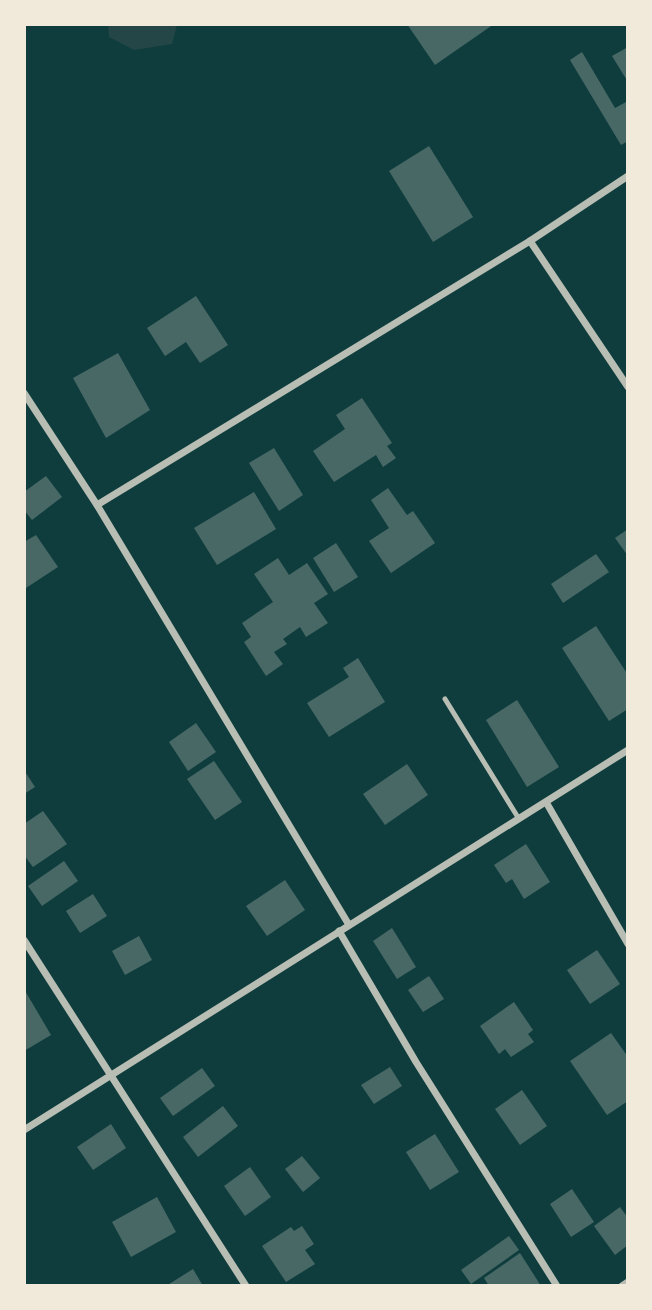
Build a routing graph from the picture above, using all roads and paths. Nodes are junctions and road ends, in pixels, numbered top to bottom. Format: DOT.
graph roads {
  1 [pos="628,176"];
  2 [pos="530,241"];
  3 [pos="628,387"];
  4 [pos="24,393"];
  5 [pos="96,505"];
  6 [pos="445,699"];
  7 [pos="628,750"];
  8 [pos="546,802"];
  9 [pos="519,819"];
  10 [pos="349,925"];
  11 [pos="339,931"];
  12 [pos="24,940"];
  13 [pos="628,944"];
  14 [pos="110,1075"];
  15 [pos="24,1130"];
  16 [pos="628,1282"];
  17 [pos="246,1286"];
  18 [pos="557,1286"];
  19 [pos="622,1286"];
  1 -- 2 [label="street"];
  2 -- 3 [label="street"];
  2 -- 5 [label="street"];
  4 -- 5 [label="street"];
  5 -- 10 [label="street"];
  6 -- 9 [label="lane"];
  7 -- 8 [label="street"];
  8 -- 9 [label="street"];
  8 -- 13 [label="street"];
  9 -- 10 [label="street"];
  10 -- 11 [label="street"];
  11 -- 14 [label="street"];
  11 -- 18 [label="street"];
  12 -- 14 [label="street"];
  14 -- 15 [label="street"];
  14 -- 17 [label="street"];
  16 -- 19 [label="street"];
}
